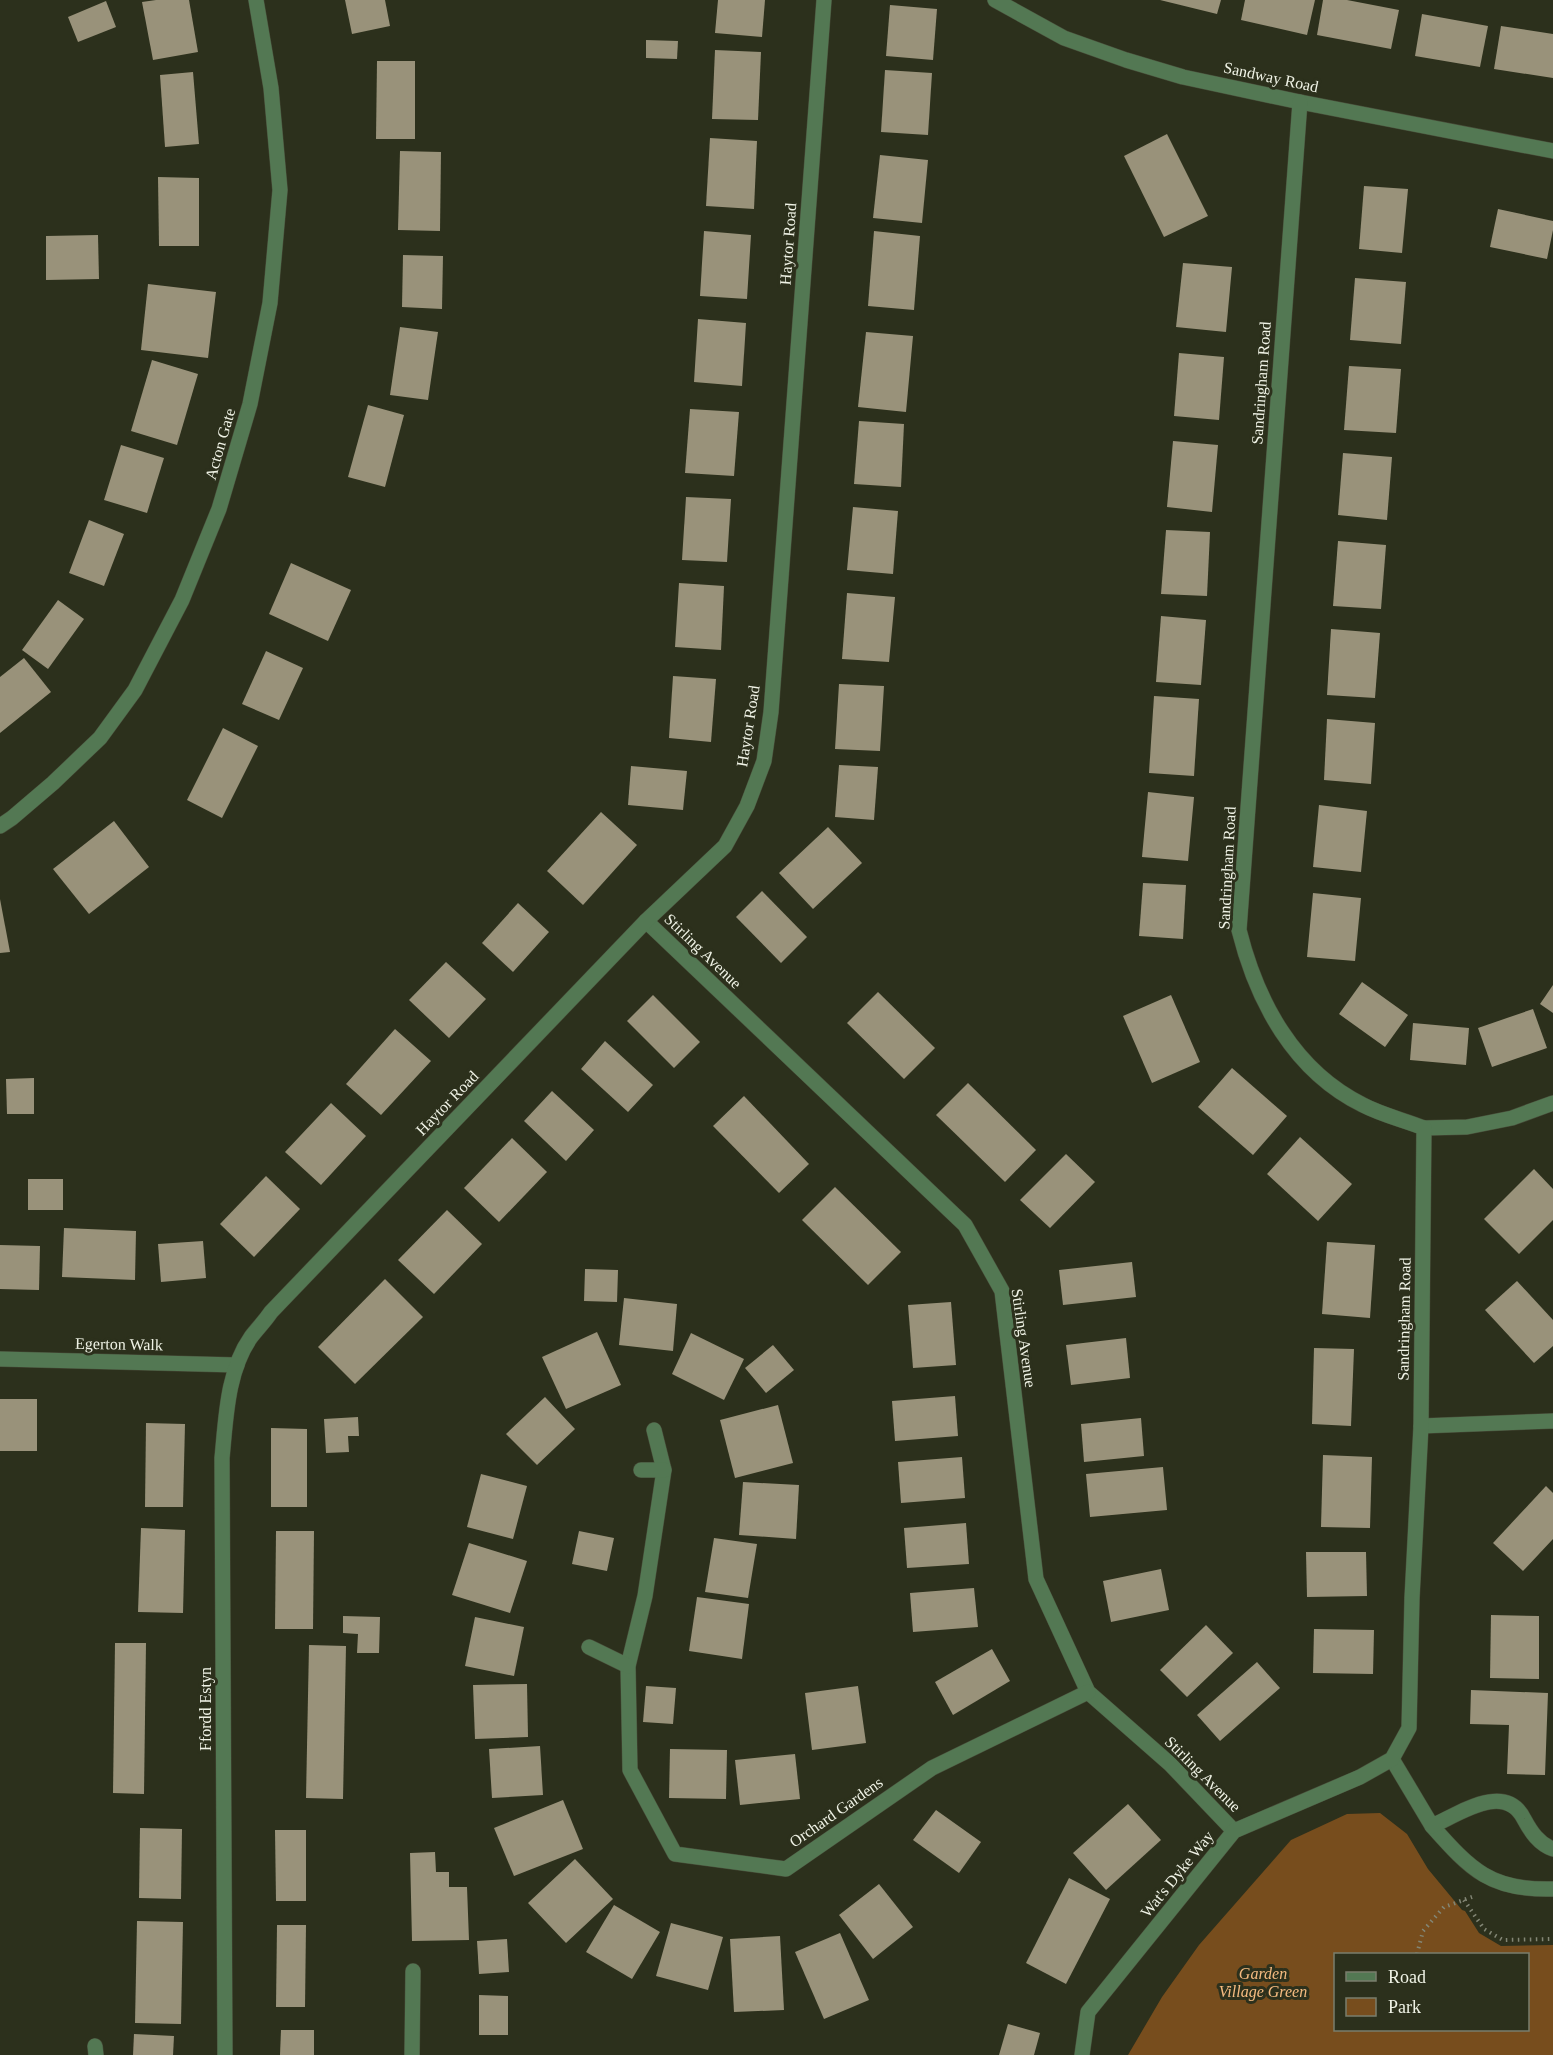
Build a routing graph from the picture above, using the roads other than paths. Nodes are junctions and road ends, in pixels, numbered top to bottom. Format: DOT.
graph roads {
  1 [pos="256,0"];
  2 [pos="824,0"];
  3 [pos="995,0"];
  4 [pos="1300,102"];
  5 [pos="1553,151"];
  6 [pos="0,826"];
  7 [pos="646,921"];
  8 [pos="1553,1103"];
  9 [pos="1424,1128"];
  10 [pos="0,1359"];
  11 [pos="237,1365"];
  12 [pos="1553,1421"];
  13 [pos="1421,1426"];
  14 [pos="654,1430"];
  15 [pos="640,1470"];
  16 [pos="664,1470"];
  17 [pos="588,1647"];
  18 [pos="628,1666"];
  19 [pos="1088,1692"];
  20 [pos="1392,1759"];
  21 [pos="1432,1826"];
  22 [pos="1234,1832"];
  23 [pos="1553,1849"];
  24 [pos="1553,1889"];
  25 [pos="413,1971"];
  26 [pos="225,2055"];
  27 [pos="412,2055"];
  28 [pos="1082,2055"];
  1 -- 6 [label="street, Acton Gate"];
  2 -- 7 [label="street, Haytor Road"];
  3 -- 4 [label="street, Sandway Road"];
  4 -- 5 [label="street, Sandway Road"];
  4 -- 9 [label="street, Sandringham Road"];
  7 -- 11 [label="street, Haytor Road"];
  7 -- 19 [label="street, Stirling Avenue"];
  8 -- 9 [label="street"];
  9 -- 13 [label="street, Sandringham Road"];
  10 -- 11 [label="street, Egerton Walk"];
  11 -- 26 [label="street, Ffordd Estyn"];
  12 -- 13 [label="street"];
  13 -- 20 [label="street, Sandringham Road"];
  14 -- 16 [label="street, Orchard Gardens"];
  15 -- 16 [label="street"];
  16 -- 18 [label="street, Orchard Gardens"];
  17 -- 18 [label="street"];
  18 -- 19 [label="street, Orchard Gardens"];
  19 -- 22 [label="street, Stirling Avenue"];
  20 -- 21 [label="street"];
  20 -- 22 [label="street, Wat's Dyke Way"];
  21 -- 23 [label="street"];
  21 -- 24 [label="street"];
  22 -- 28 [label="street, Wat's Dyke Way"];
  25 -- 27 [label="street"];
}
